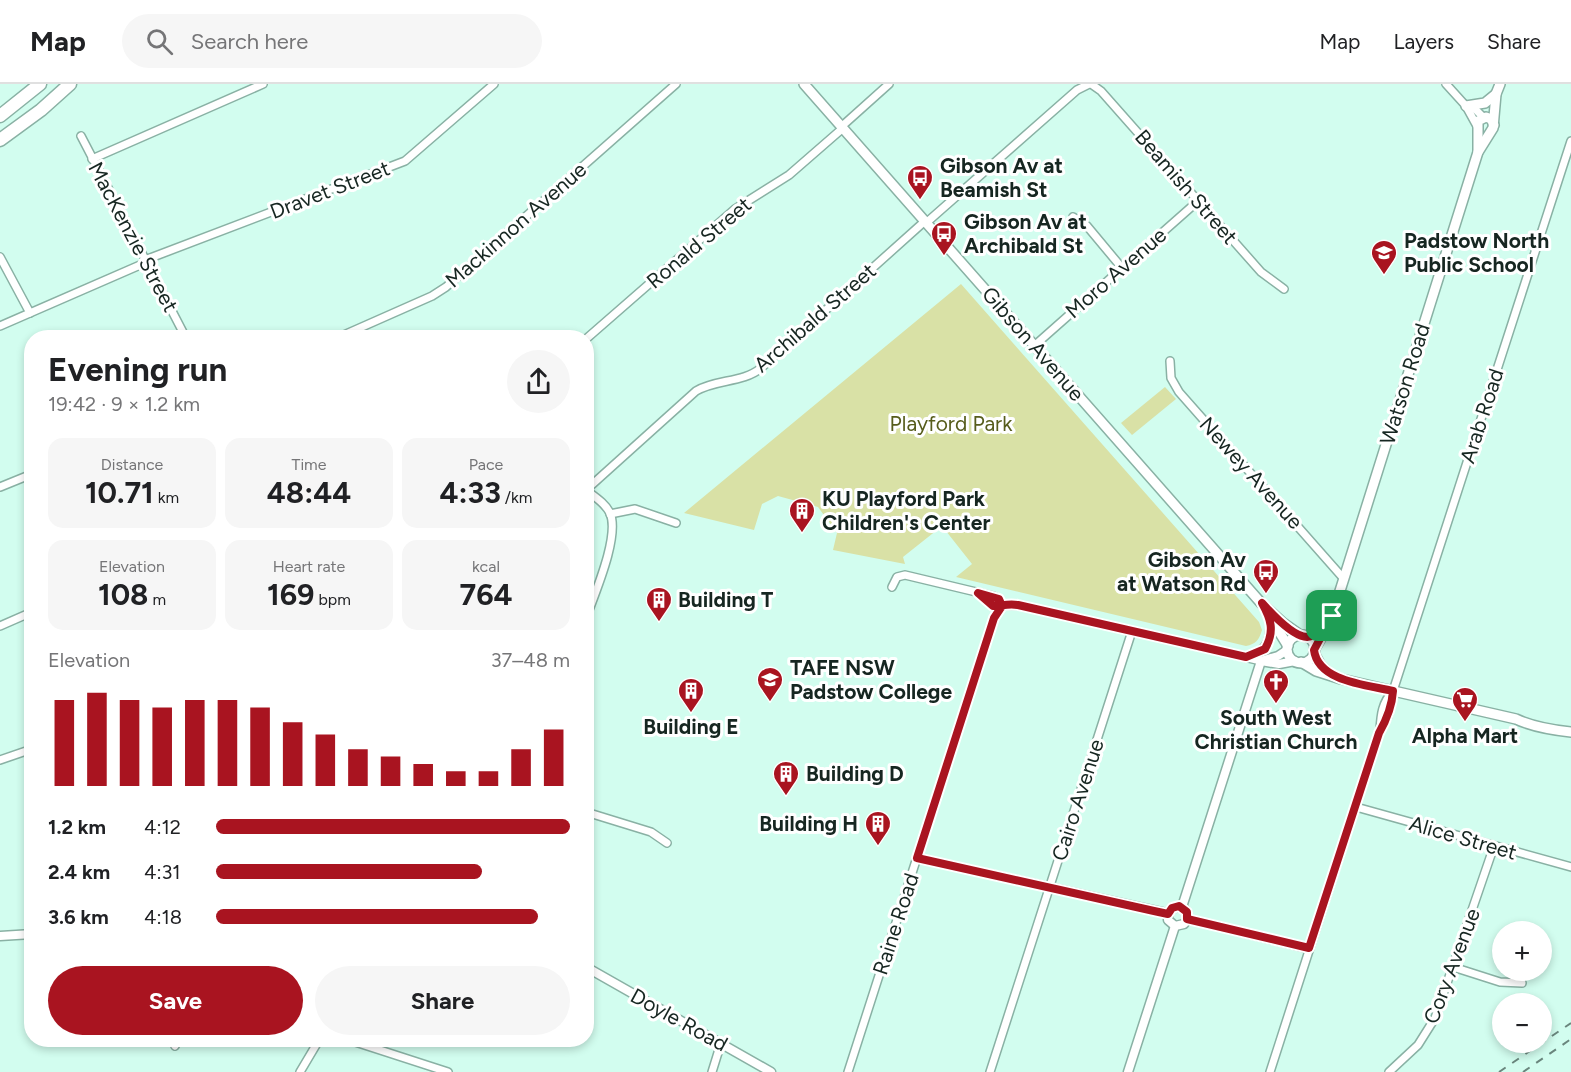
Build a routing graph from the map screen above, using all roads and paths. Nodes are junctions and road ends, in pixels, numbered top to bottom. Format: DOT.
graph roads {
  1 [pos="36,84"];
  2 [pos="40,84"];
  3 [pos="70,84"];
  4 [pos="264,84"];
  5 [pos="494,84"];
  6 [pos="676,84"];
  7 [pos="804,84"];
  8 [pos="889,84"];
  9 [pos="1090,84"];
  10 [pos="1446,84"];
  11 [pos="1500,84"];
  12 [pos="1496,94"];
  13 [pos="0,106"];
  14 [pos="1466,106"];
  15 [pos="0,116"];
  16 [pos="1484,117"];
  17 [pos="1477,127"];
  18 [pos="842,128"];
  19 [pos="1492,128"];
  20 [pos="81,136"];
  21 [pos="1571,141"];
  22 [pos="0,142"];
  23 [pos="1478,152"];
  24 [pos="92,159"];
  25 [pos="1198,201"];
  26 [pos="1073,217"];
  27 [pos="925,222"];
  28 [pos="0,257"];
  29 [pos="146,261"];
  30 [pos="1122,268"];
  31 [pos="1284,289"];
  32 [pos="30,313"];
  33 [pos="0,326"];
  34 [pos="182,330"];
  35 [pos="356,330"];
  36 [pos="594,332"];
  37 [pos="1034,346"];
  38 [pos="1170,361"];
  39 [pos="24,477"];
  40 [pos="594,483"];
  41 [pos="0,487"];
  42 [pos="594,496"];
  43 [pos="610,514"];
  44 [pos="676,523"];
  45 [pos="1344,579"];
  46 [pos="892,587"];
  47 [pos="594,593"];
  48 [pos="1262,603"];
  49 [pos="1002,606"];
  50 [pos="24,616"];
  51 [pos="1332,616"];
  52 [pos="1270,618"];
  53 [pos="0,627"];
  54 [pos="1132,631"];
  55 [pos="1304,636"];
  56 [pos="1287,648"];
  57 [pos="1314,651"];
  58 [pos="1246,657"];
  59 [pos="1261,661"];
  60 [pos="1298,662"];
  61 [pos="1334,677"];
  62 [pos="1393,691"];
  63 [pos="1570,731"];
  64 [pos="24,751"];
  65 [pos="0,760"];
  66 [pos="1356,807"];
  67 [pos="594,814"];
  68 [pos="667,843"];
  69 [pos="1494,846"];
  70 [pos="917,858"];
  71 [pos="1571,867"];
  72 [pos="1050,888"];
  73 [pos="1182,907"];
  74 [pos="1168,914"];
  75 [pos="1187,919"];
  76 [pos="1175,926"];
  77 [pos="24,934"];
  78 [pos="0,936"];
  79 [pos="1309,948"];
  80 [pos="1453,967"];
  81 [pos="594,972"];
  82 [pos="1522,983"];
  83 [pos="721,1043"];
  84 [pos="315,1047"];
  85 [pos="369,1047"];
  86 [pos="435,1070"];
  87 [pos="300,1072"];
  88 [pos="448,1072"];
  89 [pos="712,1072"];
  90 [pos="771,1072"];
  91 [pos="848,1072"];
  92 [pos="990,1072"];
  93 [pos="1128,1072"];
  94 [pos="1270,1072"];
  95 [pos="1389,1072"];
  1 -- 13 [label="highway"];
  2 -- 15 [label="highway"];
  3 -- 22 [label="highway"];
  4 -- 24 [label="street"];
  5 -- 29 [label="street, Dravet Street"];
  6 -- 35 [label="street, Mackinnon Avenue"];
  7 -- 18 [label="main road, Gibson Avenue"];
  8 -- 18 [label="street, Ronald Street"];
  9 -- 25 [label="street, Beamish Street"];
  9 -- 27 [label="street, Beamish Street"];
  10 -- 14 [label="street"];
  11 -- 12 [label="main road, Watson Road"];
  12 -- 14 [label="main road"];
  12 -- 16 [label="main road, Watson Road"];
  12 -- 19 [label="main road, Watson Road"];
  14 -- 16 [label="street"];
  14 -- 17 [label="street"];
  16 -- 17 [label="main road"];
  16 -- 19 [label="main road"];
  17 -- 19 [label="main road"];
  17 -- 23 [label="main road, Watson Road"];
  18 -- 27 [label="main road, Gibson Avenue"];
  18 -- 36 [label="street, Ronald Street"];
  19 -- 23 [label="main road, Watson Road"];
  20 -- 24 [label="street, MacKenzie Street"];
  21 -- 62 [label="street, Arab Road"];
  23 -- 45 [label="main road, Watson Road"];
  24 -- 29 [label="street, MacKenzie Street"];
  25 -- 30 [label="street, Moro Avenue"];
  25 -- 31 [label="street, Beamish Street"];
  26 -- 30 [label="street"];
  27 -- 37 [label="main road, Gibson Avenue"];
  27 -- 40 [label="street, Archibald Street"];
  28 -- 32 [label="street"];
  29 -- 32 [label="street, Dravet Street"];
  29 -- 34 [label="street, MacKenzie Street"];
  30 -- 37 [label="street, Moro Avenue"];
  32 -- 33 [label="street, Dravet Street"];
  37 -- 48 [label="main road, Gibson Avenue"];
  38 -- 45 [label="street, Newey Avenue"];
  39 -- 41 [label="street"];
  42 -- 43 [label="street"];
  43 -- 44 [label="street"];
  43 -- 47 [label="street"];
  45 -- 51 [label="main road, Watson Road"];
  46 -- 49 [label="street"];
  48 -- 52 [label="main road, Gibson Avenue"];
  48 -- 55 [label="main road, Gibson Avenue"];
  49 -- 54 [label="street"];
  49 -- 70 [label="street, Raine Road"];
  50 -- 53 [label="street"];
  51 -- 55 [label="main road"];
  51 -- 57 [label="main road, Watson Road"];
  52 -- 56 [label="main road, Gibson Avenue"];
  52 -- 58 [label="street"];
  54 -- 58 [label="street"];
  54 -- 72 [label="street, Cairo Avenue"];
  55 -- 56 [label="main road"];
  55 -- 57 [label="main road"];
  56 -- 59 [label="street"];
  56 -- 60 [label="main road"];
  57 -- 60 [label="main road"];
  57 -- 61 [label="main road"];
  58 -- 59 [label="street"];
  59 -- 60 [label="street"];
  59 -- 73 [label="street"];
  60 -- 61 [label="main road"];
  61 -- 62 [label="main road"];
  62 -- 63 [label="main road"];
  62 -- 66 [label="street, Arab Road"];
  64 -- 65 [label="street"];
  66 -- 69 [label="street, Alice Street"];
  66 -- 79 [label="street, Arab Road"];
  67 -- 68 [label="street"];
  69 -- 71 [label="street, Alice Street"];
  69 -- 80 [label="street, Cory Avenue"];
  70 -- 72 [label="street"];
  70 -- 91 [label="street, Raine Road"];
  72 -- 74 [label="street"];
  72 -- 92 [label="street, Cairo Avenue"];
  73 -- 74 [label="street"];
  73 -- 75 [label="street"];
  74 -- 76 [label="street"];
  75 -- 76 [label="street"];
  75 -- 79 [label="street"];
  76 -- 93 [label="street"];
  77 -- 78 [label="street"];
  79 -- 94 [label="street, Arab Road"];
  80 -- 82 [label="street"];
  80 -- 95 [label="street, Cory Avenue"];
  81 -- 83 [label="street, Doyle Road"];
  83 -- 89 [label="street"];
  83 -- 90 [label="street, Doyle Road"];
  84 -- 87 [label="street"];
  85 -- 86 [label="street"];
  86 -- 88 [label="street"];
}
